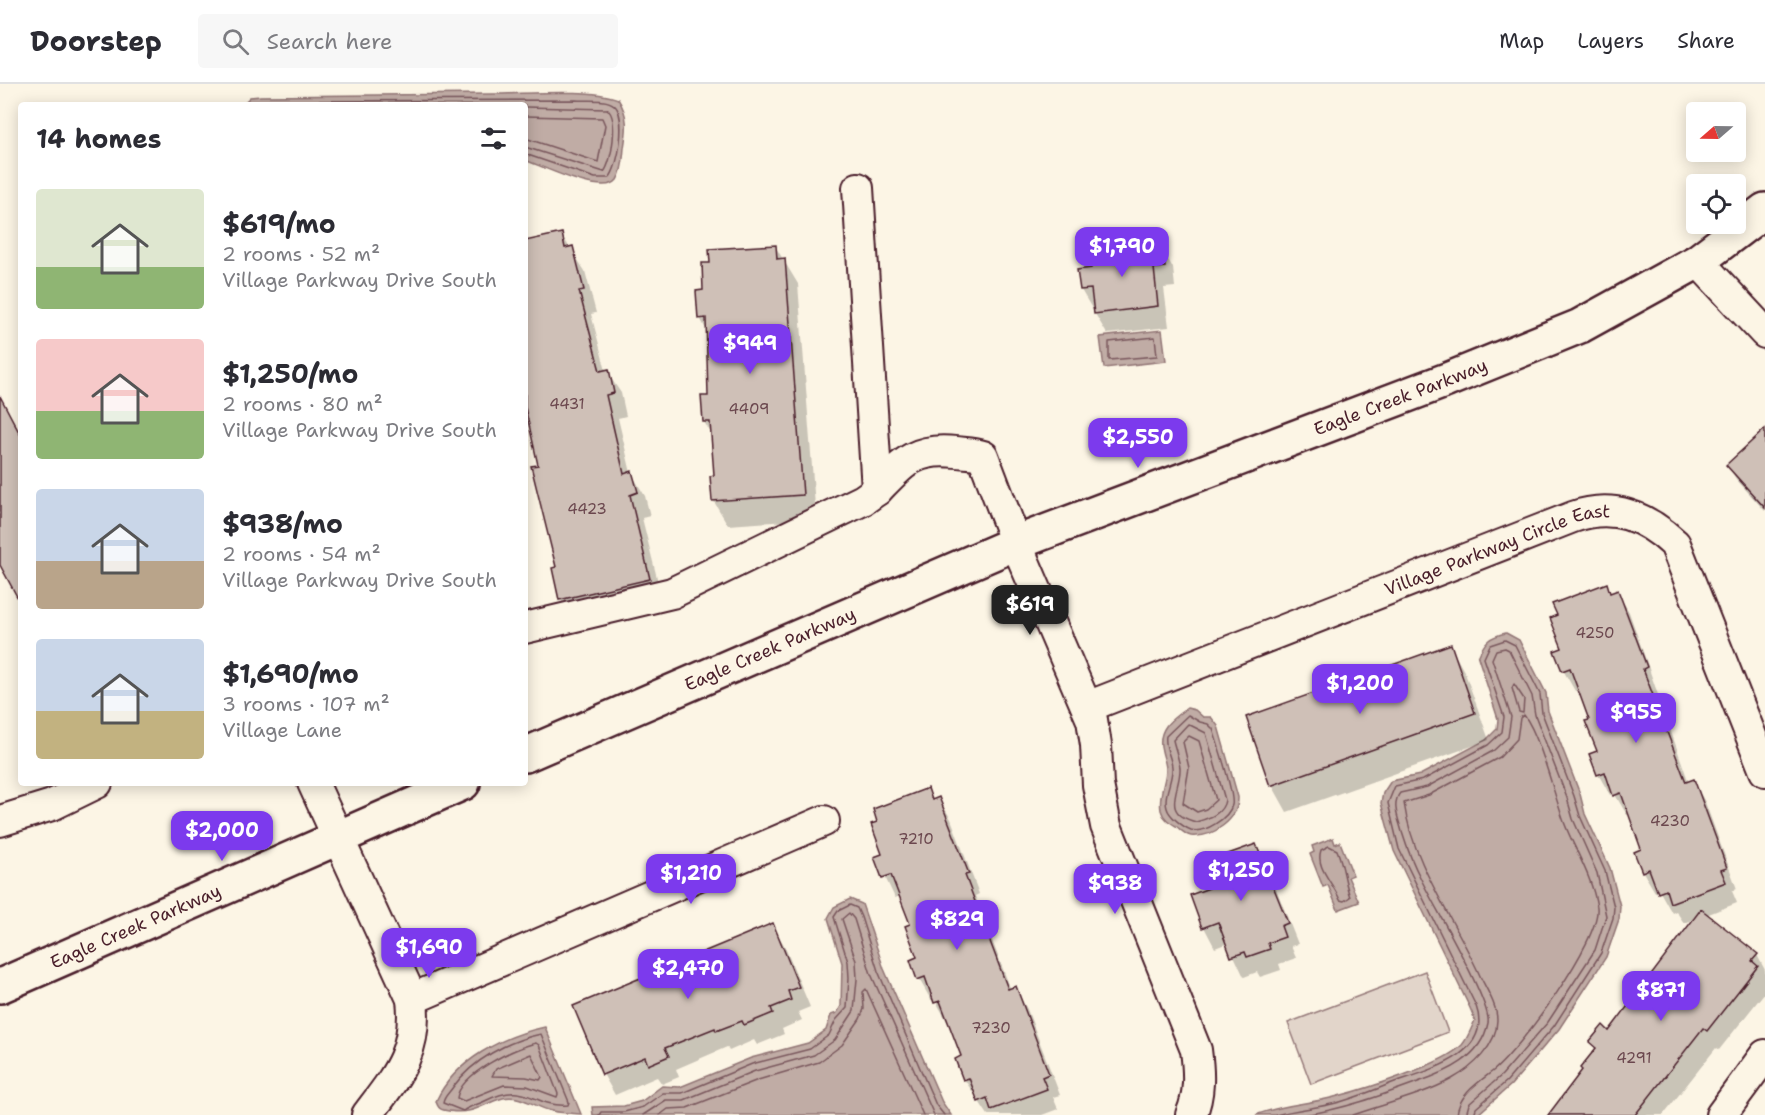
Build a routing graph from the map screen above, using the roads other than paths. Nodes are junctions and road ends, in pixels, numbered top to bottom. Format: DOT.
graph roads {
  1 [pos="858,188"];
  2 [pos="1765,210"];
  3 [pos="1698,261"];
  4 [pos="1765,333"];
  5 [pos="877,490"];
  6 [pos="1016,543"];
  7 [pos="528,627"];
  8 [pos="1087,707"];
  9 [pos="528,754"];
  10 [pos="1765,771"];
  11 [pos="91,786"];
  12 [pos="314,786"];
  13 [pos="456,786"];
  14 [pos="0,821"];
  15 [pos="824,821"];
  16 [pos="338,839"];
  17 [pos="0,986"];
  18 [pos="412,999"];
  19 [pos="1765,1054"];
  20 [pos="367,1115"];
  21 [pos="1191,1115"];
  22 [pos="1721,1115"];
  1 -- 5 [label="street"];
  2 -- 3 [label="main road, Eagle Creek Parkway"];
  3 -- 4 [label="street"];
  3 -- 6 [label="main road, Eagle Creek Parkway"];
  5 -- 6 [label="street"];
  5 -- 7 [label="street"];
  6 -- 8 [label="street"];
  6 -- 9 [label="main road, Eagle Creek Parkway"];
  8 -- 10 [label="street, Village Parkway Circle East"];
  8 -- 21 [label="street"];
  11 -- 14 [label="street"];
  12 -- 16 [label="street"];
  13 -- 16 [label="main road, Eagle Creek Parkway"];
  15 -- 18 [label="street"];
  16 -- 17 [label="main road, Eagle Creek Parkway"];
  16 -- 18 [label="street"];
  18 -- 20 [label="street"];
  19 -- 22 [label="street"];
}
